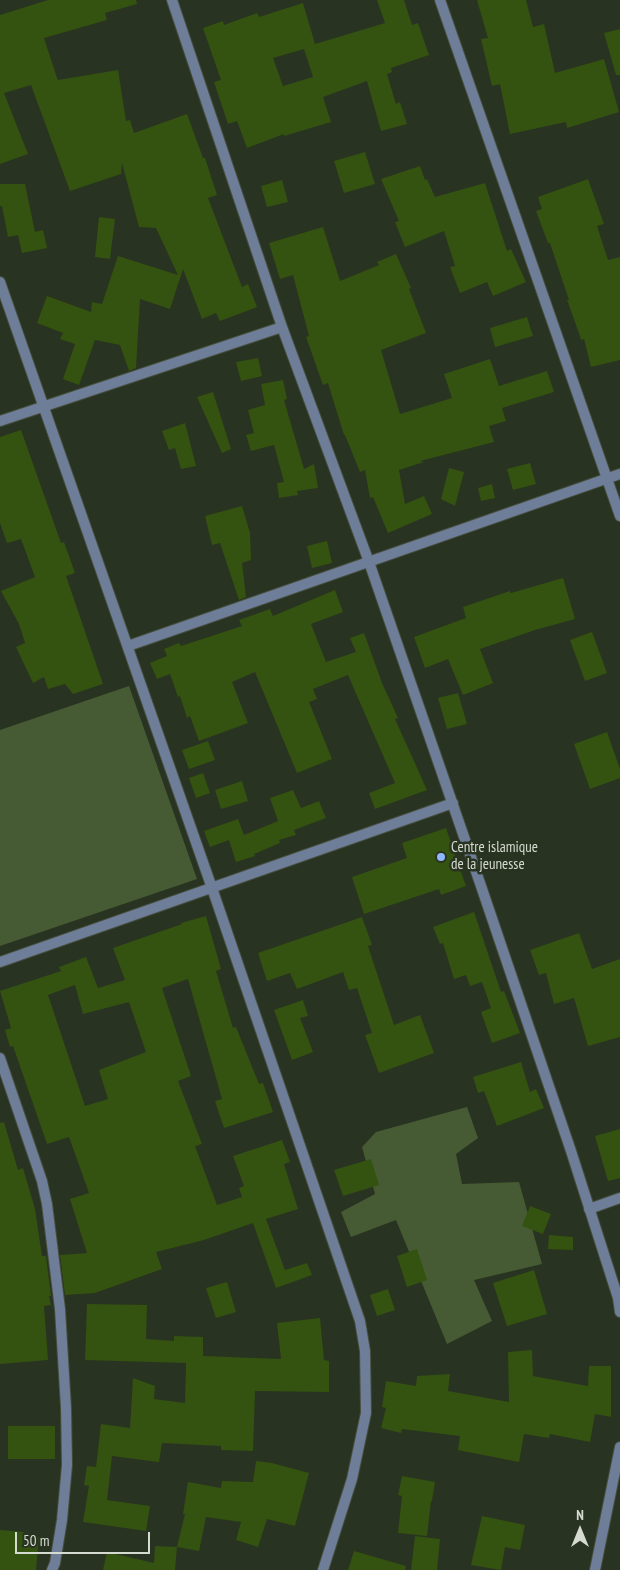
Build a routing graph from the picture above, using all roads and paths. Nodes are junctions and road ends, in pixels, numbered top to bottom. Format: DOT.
graph roads {
  1 [pos="172,0"];
  2 [pos="440,0"];
  3 [pos="0,282"];
  4 [pos="282,327"];
  5 [pos="43,406"];
  6 [pos="0,421"];
  7 [pos="620,474"];
  8 [pos="607,479"];
  9 [pos="620,516"];
  10 [pos="369,562"];
  11 [pos="128,646"];
  12 [pos="453,803"];
  13 [pos="212,888"];
  14 [pos="0,962"];
  15 [pos="0,1058"];
  16 [pos="620,1198"];
  17 [pos="589,1208"];
  18 [pos="620,1312"];
  19 [pos="620,1447"];
  20 [pos="52,1570"];
  21 [pos="323,1570"];
  22 [pos="595,1570"];
  1 -- 4 [label="street"];
  2 -- 8 [label="street"];
  3 -- 5 [label="street"];
  4 -- 5 [label="street"];
  4 -- 10 [label="street"];
  5 -- 6 [label="street"];
  5 -- 11 [label="street"];
  7 -- 8 [label="street"];
  8 -- 9 [label="street"];
  8 -- 10 [label="street"];
  10 -- 11 [label="street"];
  10 -- 12 [label="street"];
  11 -- 13 [label="street"];
  12 -- 13 [label="street"];
  12 -- 17 [label="street"];
  13 -- 14 [label="street"];
  13 -- 21 [label="street"];
  15 -- 20 [label="street"];
  16 -- 17 [label="street"];
  17 -- 18 [label="street"];
  19 -- 22 [label="street"];
}
